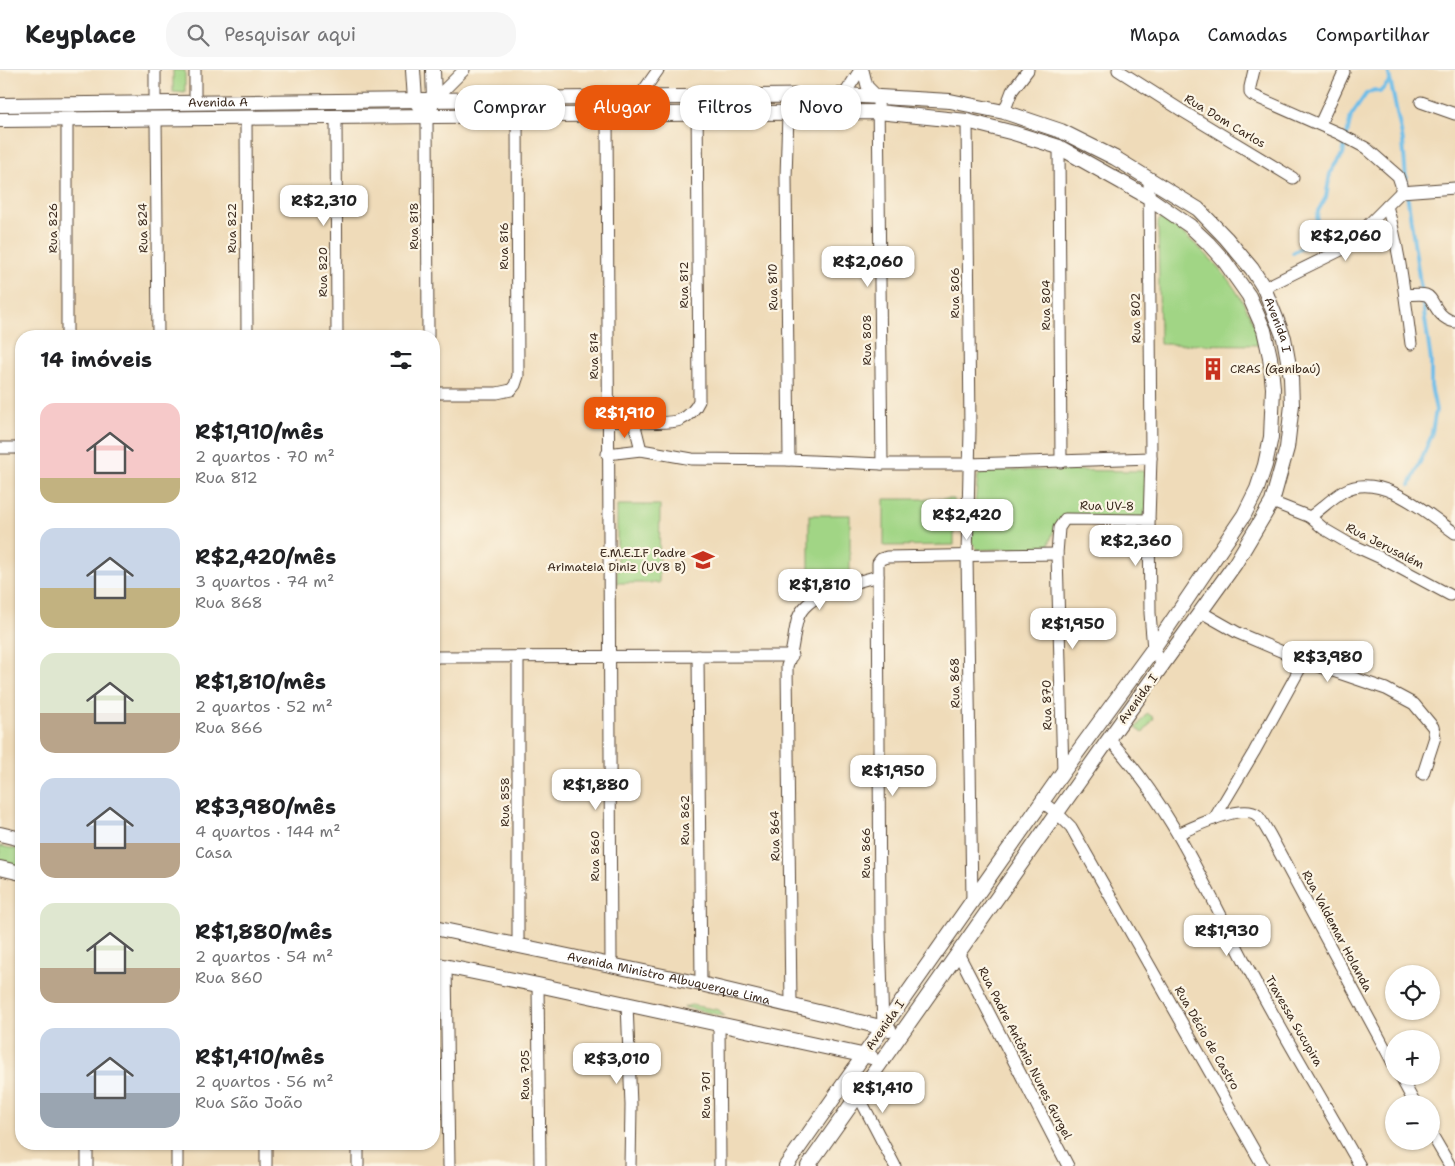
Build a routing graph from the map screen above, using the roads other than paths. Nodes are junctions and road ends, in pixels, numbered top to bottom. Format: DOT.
graph roads {
  1 [pos="155,70"];
  2 [pos="195,70"];
  3 [pos="413,70"];
  4 [pos="432,70"];
  5 [pos="464,70"];
  6 [pos="658,70"];
  7 [pos="861,70"];
  8 [pos="1028,70"];
  9 [pos="1118,70"];
  10 [pos="1254,70"];
  11 [pos="1344,72"];
  12 [pos="647,85"];
  13 [pos="851,85"];
  14 [pos="861,96"];
  15 [pos="878,97"];
  16 [pos="575,98"];
  17 [pos="415,100"];
  18 [pos="434,100"];
  19 [pos="194,102"];
  20 [pos="261,102"];
  21 [pos="1421,102"];
  22 [pos="155,104"];
  23 [pos="0,105"];
  24 [pos="30,105"];
  25 [pos="861,112"];
  26 [pos="878,112"];
  27 [pos="1004,112"];
  28 [pos="1455,114"];
  29 [pos="427,116"];
  30 [pos="455,116"];
  31 [pos="336,118"];
  32 [pos="156,119"];
  33 [pos="246,119"];
  34 [pos="261,119"];
  35 [pos="0,120"];
  36 [pos="31,120"];
  37 [pos="67,120"];
  38 [pos="967,121"];
  39 [pos="1320,124"];
  40 [pos="517,130"];
  41 [pos="607,130"];
  42 [pos="697,130"];
  43 [pos="788,130"];
  44 [pos="1058,148"];
  45 [pos="1149,178"];
  46 [pos="1293,178"];
  47 [pos="1455,188"];
  48 [pos="1404,191"];
  49 [pos="1148,197"];
  50 [pos="1387,206"];
  51 [pos="1264,288"];
  52 [pos="1405,295"];
  53 [pos="1455,322"];
  54 [pos="67,330"];
  55 [pos="158,330"];
  56 [pos="247,330"];
  57 [pos="337,330"];
  58 [pos="428,330"];
  59 [pos="1411,344"];
  60 [pos="440,393"];
  61 [pos="607,419"];
  62 [pos="634,422"];
  63 [pos="0,448"];
  64 [pos="15,448"];
  65 [pos="641,450"];
  66 [pos="607,454"];
  67 [pos="1151,458"];
  68 [pos="789,460"];
  69 [pos="1061,462"];
  70 [pos="882,464"];
  71 [pos="968,464"];
  72 [pos="1272,502"];
  73 [pos="1310,518"];
  74 [pos="1066,519"];
  75 [pos="1149,520"];
  76 [pos="1455,533"];
  77 [pos="967,554"];
  78 [pos="1057,554"];
  79 [pos="878,576"];
  80 [pos="1450,595"];
  81 [pos="1201,612"];
  82 [pos="1153,649"];
  83 [pos="698,656"];
  84 [pos="440,657"];
  85 [pos="518,658"];
  86 [pos="608,658"];
  87 [pos="789,661"];
  88 [pos="1304,661"];
  89 [pos="1162,666"];
  90 [pos="1109,738"];
  91 [pos="1063,772"];
  92 [pos="1423,774"];
  93 [pos="1042,802"];
  94 [pos="1057,813"];
  95 [pos="1214,819"];
  96 [pos="0,834"];
  97 [pos="1178,834"];
  98 [pos="15,838"];
  99 [pos="0,868"];
  100 [pos="15,872"];
  101 [pos="972,901"];
  102 [pos="440,929"];
  103 [pos="518,946"];
  104 [pos="958,952"];
  105 [pos="611,964"];
  106 [pos="440,965"];
  107 [pos="701,984"];
  108 [pos="538,985"];
  109 [pos="627,1004"];
  110 [pos="791,1005"];
  111 [pos="719,1024"];
  112 [pos="883,1027"];
  113 [pos="902,1032"];
  114 [pos="1385,1049"];
  115 [pos="864,1056"];
  116 [pos="882,1060"];
  117 [pos="843,1085"];
  118 [pos="858,1095"];
  119 [pos="87,1150"];
  120 [pos="177,1150"];
  121 [pos="266,1150"];
  122 [pos="358,1150"];
  123 [pos="1440,1150"];
  124 [pos="1449,1165"];
  125 [pos="87,1166"];
  126 [pos="177,1166"];
  127 [pos="266,1166"];
  128 [pos="358,1166"];
  129 [pos="449,1166"];
  130 [pos="540,1166"];
  131 [pos="630,1166"];
  132 [pos="720,1166"];
  133 [pos="786,1166"];
  134 [pos="808,1166"];
  135 [pos="895,1166"];
  136 [pos="1068,1166"];
  137 [pos="1263,1166"];
  138 [pos="1360,1166"];
  1 -- 22 [label="street"];
  2 -- 19 [label="street"];
  3 -- 17 [label="street"];
  4 -- 18 [label="street"];
  5 -- 18 [label="street"];
  6 -- 12 [label="street"];
  7 -- 13 [label="street"];
  7 -- 15 [label="street"];
  8 -- 27 [label="street"];
  9 -- 46 [label="street, Rua Dom Carlos"];
  10 -- 39 [label="street"];
  11 -- 39 [label="street"];
  14 -- 15 [label="street, Avenida I"];
  15 -- 26 [label="street, Rua 808"];
  15 -- 27 [label="street, Avenida I"];
  16 -- 18 [label="street, Avenida I"];
  17 -- 18 [label="street, Avenida A"];
  17 -- 20 [label="street, Avenida A"];
  17 -- 29 [label="street"];
  18 -- 29 [label="street"];
  19 -- 20 [label="street, Avenida A"];
  19 -- 22 [label="street, Avenida A"];
  20 -- 34 [label="street"];
  21 -- 28 [label="street"];
  22 -- 24 [label="street, Avenida A"];
  23 -- 24 [label="street, Avenida A"];
  24 -- 36 [label="street"];
  25 -- 26 [label="street, Avenida I"];
  26 -- 38 [label="street, Avenida I"];
  26 -- 70 [label="street, Rua 808"];
  27 -- 45 [label="street, Avenida I"];
  29 -- 30 [label="street, Avenida I"];
  29 -- 31 [label="street, Avenida A"];
  29 -- 58 [label="street, Rua 818"];
  31 -- 34 [label="street, Avenida A"];
  31 -- 57 [label="street, Rua 820"];
  32 -- 33 [label="street, Avenida A"];
  32 -- 37 [label="street, Avenida A"];
  32 -- 55 [label="street, Rua 824"];
  33 -- 34 [label="street, Avenida A"];
  33 -- 56 [label="street, Rua 822"];
  35 -- 36 [label="street, Avenida A"];
  36 -- 37 [label="street, Avenida A"];
  37 -- 54 [label="street, Rua 826"];
  38 -- 44 [label="street, Avenida I"];
  38 -- 71 [label="street, Rua 806"];
  39 -- 48 [label="street"];
  40 -- 60 [label="street, Rua 816"];
  41 -- 61 [label="street, Rua 814"];
  42 -- 62 [label="street, Rua 812"];
  43 -- 68 [label="street, Rua 810"];
  44 -- 49 [label="street, Avenida I"];
  44 -- 69 [label="street, Rua 804"];
  45 -- 49 [label="street, Rua 802"];
  45 -- 51 [label="street, Avenida I"];
  47 -- 48 [label="street"];
  48 -- 50 [label="street"];
  49 -- 67 [label="street, Rua 802"];
  49 -- 82 [label="street, Avenida I"];
  50 -- 51 [label="street"];
  50 -- 52 [label="street"];
  51 -- 72 [label="street, Avenida I"];
  52 -- 53 [label="street"];
  52 -- 59 [label="street"];
  61 -- 62 [label="street, Rua 812"];
  61 -- 66 [label="street, Rua 814"];
  62 -- 65 [label="street"];
  63 -- 64 [label="street"];
  65 -- 66 [label="street"];
  65 -- 68 [label="street"];
  66 -- 86 [label="street, Rua 814"];
  67 -- 69 [label="street"];
  67 -- 75 [label="street, Rua 802"];
  68 -- 70 [label="street"];
  69 -- 71 [label="street"];
  70 -- 71 [label="street"];
  71 -- 77 [label="street, Rua 868"];
  72 -- 73 [label="street, Rua Jerusalém"];
  72 -- 81 [label="street, Avenida I"];
  73 -- 76 [label="street"];
  73 -- 80 [label="street, Rua Jerusalém"];
  74 -- 75 [label="street, Rua UV-8"];
  74 -- 78 [label="street, Rua 870"];
  75 -- 82 [label="street, Rua 802"];
  77 -- 78 [label="street"];
  77 -- 79 [label="street, Rua 866"];
  77 -- 101 [label="street, Rua 868"];
  78 -- 91 [label="street, Rua 870"];
  79 -- 87 [label="street, Rua 864"];
  79 -- 112 [label="street, Rua 866"];
  81 -- 88 [label="street"];
  81 -- 89 [label="street, Avenida I"];
  82 -- 89 [label="street"];
  82 -- 91 [label="street, Avenida I"];
  83 -- 86 [label="street"];
  83 -- 87 [label="street"];
  83 -- 107 [label="street, Rua 862"];
  84 -- 85 [label="street"];
  85 -- 86 [label="street"];
  85 -- 103 [label="street, Rua 858"];
  86 -- 105 [label="street, Rua 860"];
  87 -- 110 [label="street, Rua 864"];
  88 -- 92 [label="street"];
  88 -- 95 [label="street"];
  89 -- 90 [label="street, Avenida I"];
  90 -- 94 [label="street, Avenida I"];
  90 -- 97 [label="street, Travessa Sucupira"];
  91 -- 93 [label="street, Avenida I"];
  93 -- 94 [label="street, Rua Décio de Castro"];
  93 -- 101 [label="street, Avenida I"];
  94 -- 104 [label="street, Avenida I"];
  94 -- 137 [label="street, Rua Décio de Castro"];
  95 -- 97 [label="street"];
  95 -- 114 [label="street, Rua Valdemar Holanda"];
  96 -- 98 [label="street"];
  97 -- 138 [label="street, Travessa Sucupira"];
  99 -- 100 [label="street"];
  101 -- 112 [label="street, Avenida I"];
  102 -- 103 [label="street, Avenida Ministro Albuquerque Lima"];
  103 -- 105 [label="street, Avenida Ministro Albuquerque Lima"];
  104 -- 113 [label="street, Avenida I"];
  104 -- 136 [label="street, Rua Padre Antônio Nunes Gurgel"];
  105 -- 107 [label="street, Avenida Ministro Albuquerque Lima"];
  106 -- 108 [label="street"];
  106 -- 129 [label="street"];
  107 -- 110 [label="street, Avenida Ministro Albuquerque Lima"];
  108 -- 109 [label="street"];
  108 -- 130 [label="street, Rua 705"];
  109 -- 111 [label="street"];
  109 -- 131 [label="street"];
  110 -- 112 [label="street, Avenida Ministro Albuquerque Lima"];
  111 -- 115 [label="street"];
  111 -- 132 [label="street, Rua 701"];
  112 -- 113 [label="street, Avenida Ministro Albuquerque Lima"];
  112 -- 115 [label="street, Avenida I"];
  113 -- 116 [label="street, Avenida I"];
  115 -- 116 [label="street"];
  115 -- 117 [label="street, Avenida I"];
  116 -- 118 [label="street, Avenida I"];
  117 -- 118 [label="street"];
  117 -- 133 [label="street, Avenida I"];
  118 -- 134 [label="street, Avenida I"];
  118 -- 135 [label="street"];
  119 -- 125 [label="street"];
  120 -- 126 [label="street"];
  121 -- 127 [label="street"];
  122 -- 128 [label="street"];
  123 -- 124 [label="street"];
}
